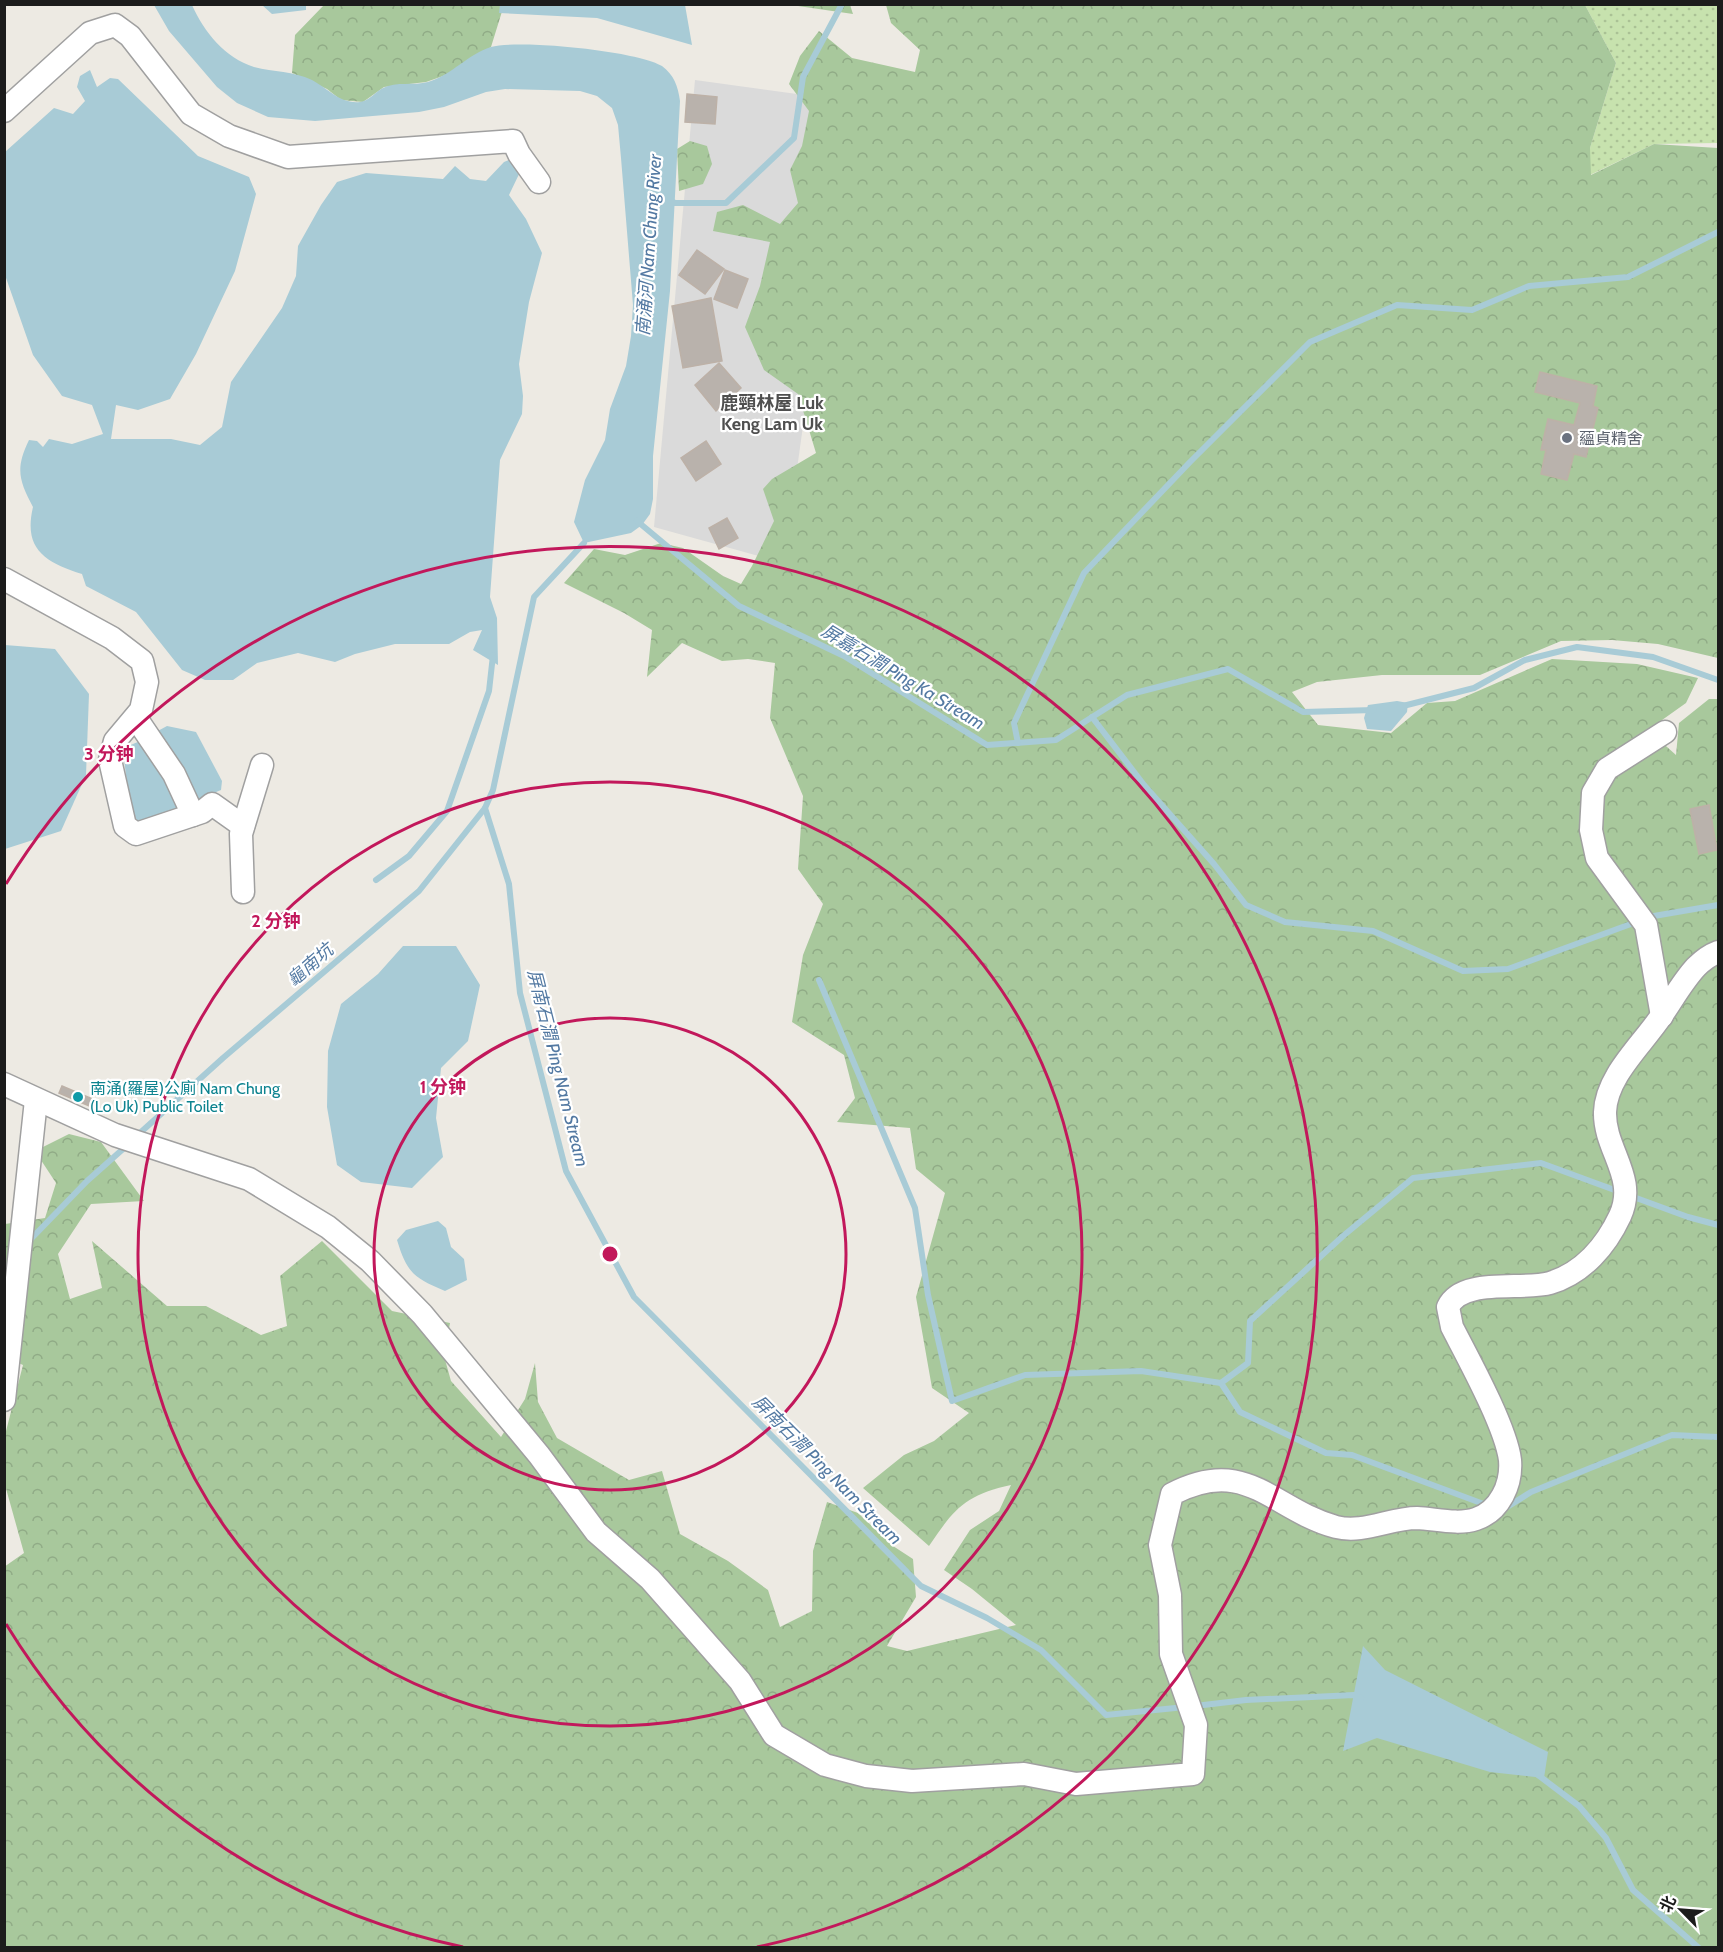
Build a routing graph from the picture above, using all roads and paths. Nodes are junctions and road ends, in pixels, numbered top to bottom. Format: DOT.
graph roads {
  1 [pos="4,111"];
  2 [pos="539,182"];
  3 [pos="4,579"];
  4 [pos="136,718"];
  5 [pos="1665,732"];
  6 [pos="262,765"];
  7 [pos="193,815"];
  8 [pos="243,826"];
  9 [pos="243,892"];
  10 [pos="1719,952"];
  11 [pos="1662,1016"];
  12 [pos="4,1084"];
  13 [pos="36,1100"];
  14 [pos="4,1400"];
  1 -- 2 [label="street"];
  3 -- 4 [label="street"];
  4 -- 7 [label="street"];
  4 -- 7 [label="street"];
  5 -- 11 [label="street"];
  6 -- 8 [label="street"];
  7 -- 8 [label="street"];
  8 -- 9 [label="street"];
  10 -- 11 [label="street"];
  11 -- 13 [label="street"];
  12 -- 13 [label="street"];
  13 -- 14 [label="street"];
}
